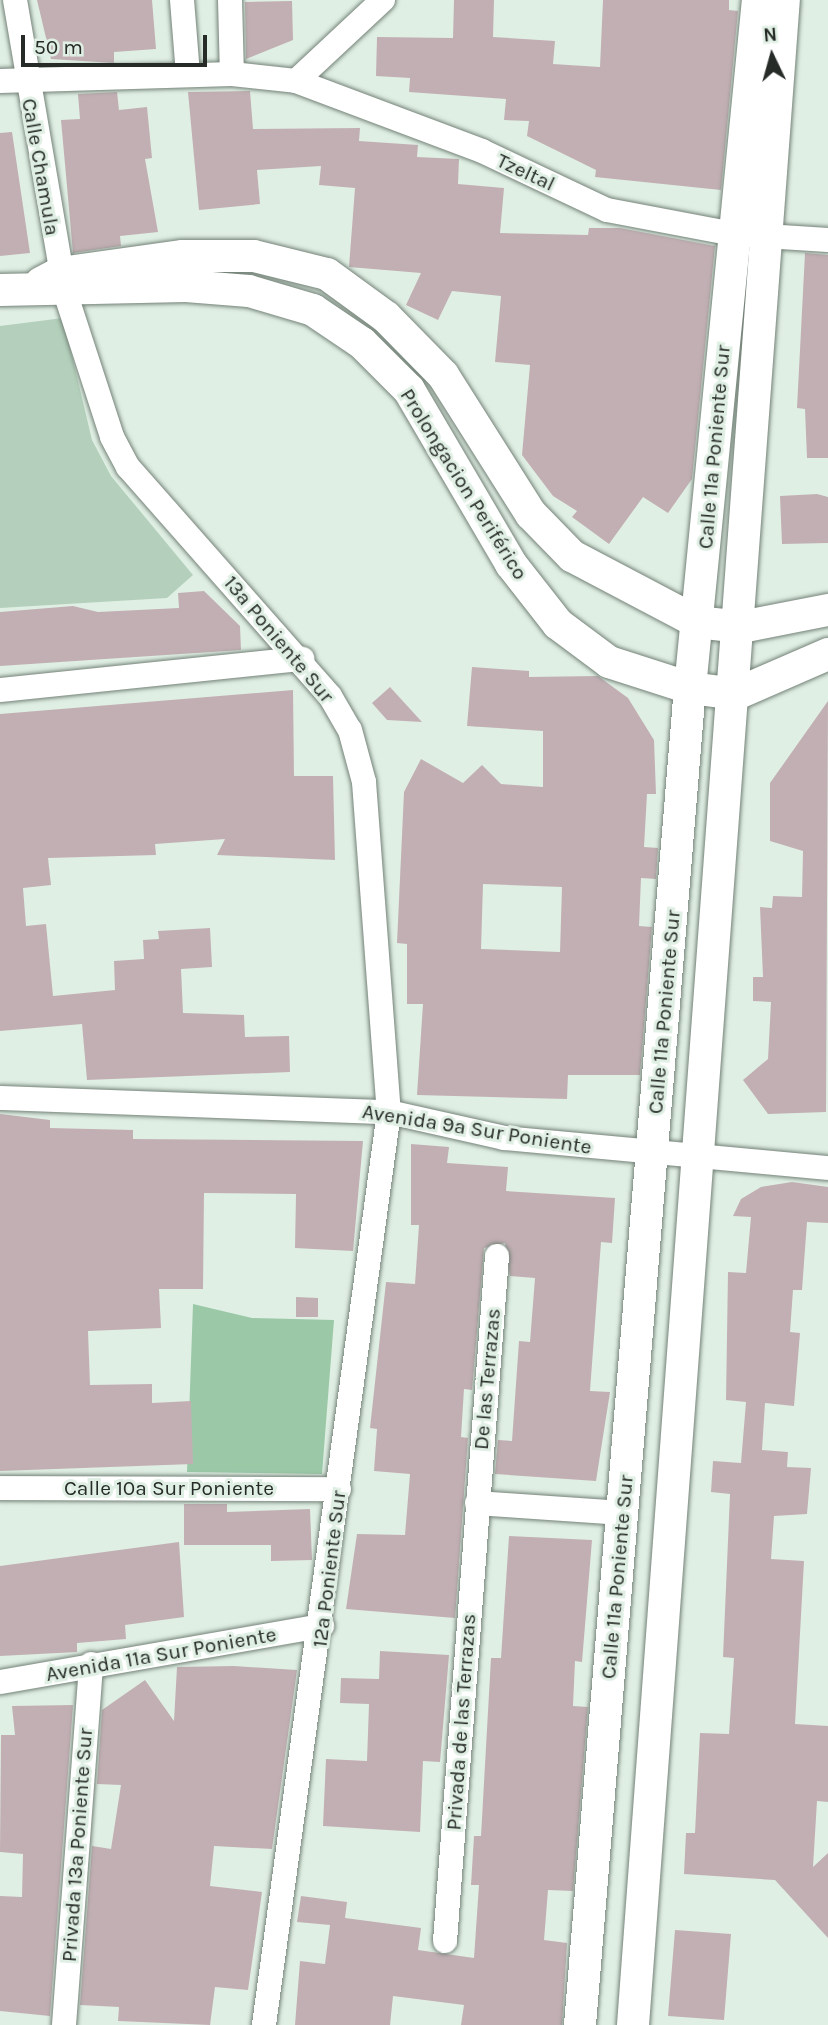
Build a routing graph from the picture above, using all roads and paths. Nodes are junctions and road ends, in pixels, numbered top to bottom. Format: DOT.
graph roads {
  1 [pos="15,0"];
  2 [pos="182,0"];
  3 [pos="230,0"];
  4 [pos="383,0"];
  5 [pos="758,0"];
  6 [pos="784,0"];
  7 [pos="232,74"];
  8 [pos="188,75"];
  9 [pos="25,79"];
  10 [pos="296,80"];
  11 [pos="0,81"];
  12 [pos="748,235"];
  13 [pos="828,240"];
  14 [pos="54,284"];
  15 [pos="0,290"];
  16 [pos="828,610"];
  17 [pos="697,622"];
  18 [pos="741,627"];
  19 [pos="828,654"];
  20 [pos="302,659"];
  21 [pos="690,688"];
  22 [pos="0,690"];
  23 [pos="736,694"];
  24 [pos="0,1098"];
  25 [pos="389,1112"];
  26 [pos="653,1154"];
  27 [pos="696,1157"];
  28 [pos="828,1168"];
  29 [pos="497,1256"];
  30 [pos="627,1454"];
  31 [pos="676,1457"];
  32 [pos="0,1488"];
  33 [pos="339,1489"];
  34 [pos="477,1503"];
  35 [pos="622,1513"];
  36 [pos="322,1626"];
  37 [pos="91,1664"];
  38 [pos="0,1682"];
  39 [pos="445,1941"];
  40 [pos="64,2025"];
  41 [pos="264,2025"];
  42 [pos="580,2025"];
  43 [pos="633,2025"];
  1 -- 9 [label="street, Calle Chamula"];
  2 -- 8 [label="street"];
  3 -- 7 [label="street"];
  4 -- 10 [label="street"];
  5 -- 12 [label="main road, Calle 11a Poniente Sur"];
  6 -- 12 [label="main road, Calle 11a Poniente Sur"];
  7 -- 8 [label="street, Tzeltal"];
  7 -- 10 [label="street, Tzeltal"];
  8 -- 9 [label="street, Tzeltal"];
  9 -- 11 [label="street, Tzeltal"];
  9 -- 14 [label="street, Calle Chamula"];
  10 -- 12 [label="street, Tzeltal"];
  12 -- 13 [label="street, Tzeltal"];
  12 -- 17 [label="main road, Calle 11a Poniente Sur"];
  12 -- 18 [label="main road, Calle 11a Poniente Sur"];
  14 -- 15 [label="main road"];
  14 -- 17 [label="main road"];
  14 -- 20 [label="street, 13a Poniente Sur"];
  14 -- 21 [label="main road, Prolongacion Periférico"];
  16 -- 18 [label="main road"];
  17 -- 18 [label="main road"];
  17 -- 21 [label="main road, Calle 11a Poniente Sur"];
  18 -- 23 [label="main road, Calle 11a Poniente Sur"];
  19 -- 23 [label="main road"];
  20 -- 22 [label="street"];
  20 -- 25 [label="street, 13a Poniente Sur"];
  21 -- 23 [label="main road, Prolongacion Periférico"];
  21 -- 26 [label="main road, Calle 11a Poniente Sur"];
  23 -- 27 [label="main road, Calle 11a Poniente Sur"];
  24 -- 25 [label="street, Avenida 9a Sur Poniente"];
  25 -- 26 [label="street, Avenida 9a Sur Poniente"];
  25 -- 33 [label="street, 12a Poniente Sur"];
  26 -- 27 [label="street, Avenida 9a Sur Poniente"];
  26 -- 30 [label="main road, Calle 11a Poniente Sur"];
  27 -- 28 [label="street, Avenida 9a Sur Poniente"];
  27 -- 31 [label="main road, Calle 11a Poniente Sur"];
  29 -- 34 [label="street, De las Terrazas"];
  30 -- 31 [label="main road"];
  30 -- 35 [label="main road, Calle 11a Poniente Sur"];
  31 -- 43 [label="main road, Calle 11a Poniente Sur"];
  32 -- 33 [label="street, Calle 10a Sur Poniente"];
  33 -- 36 [label="street, 12a Poniente Sur"];
  34 -- 35 [label="street"];
  34 -- 39 [label="street, Privada de las Terrazas"];
  35 -- 42 [label="main road, Calle 11a Poniente Sur"];
  36 -- 37 [label="street, Avenida 11a Sur Poniente"];
  36 -- 41 [label="street, 12a Poniente Sur"];
  37 -- 38 [label="street, Avenida 11a Sur Poniente"];
  37 -- 40 [label="street, Privada 13a Poniente Sur"];
}
